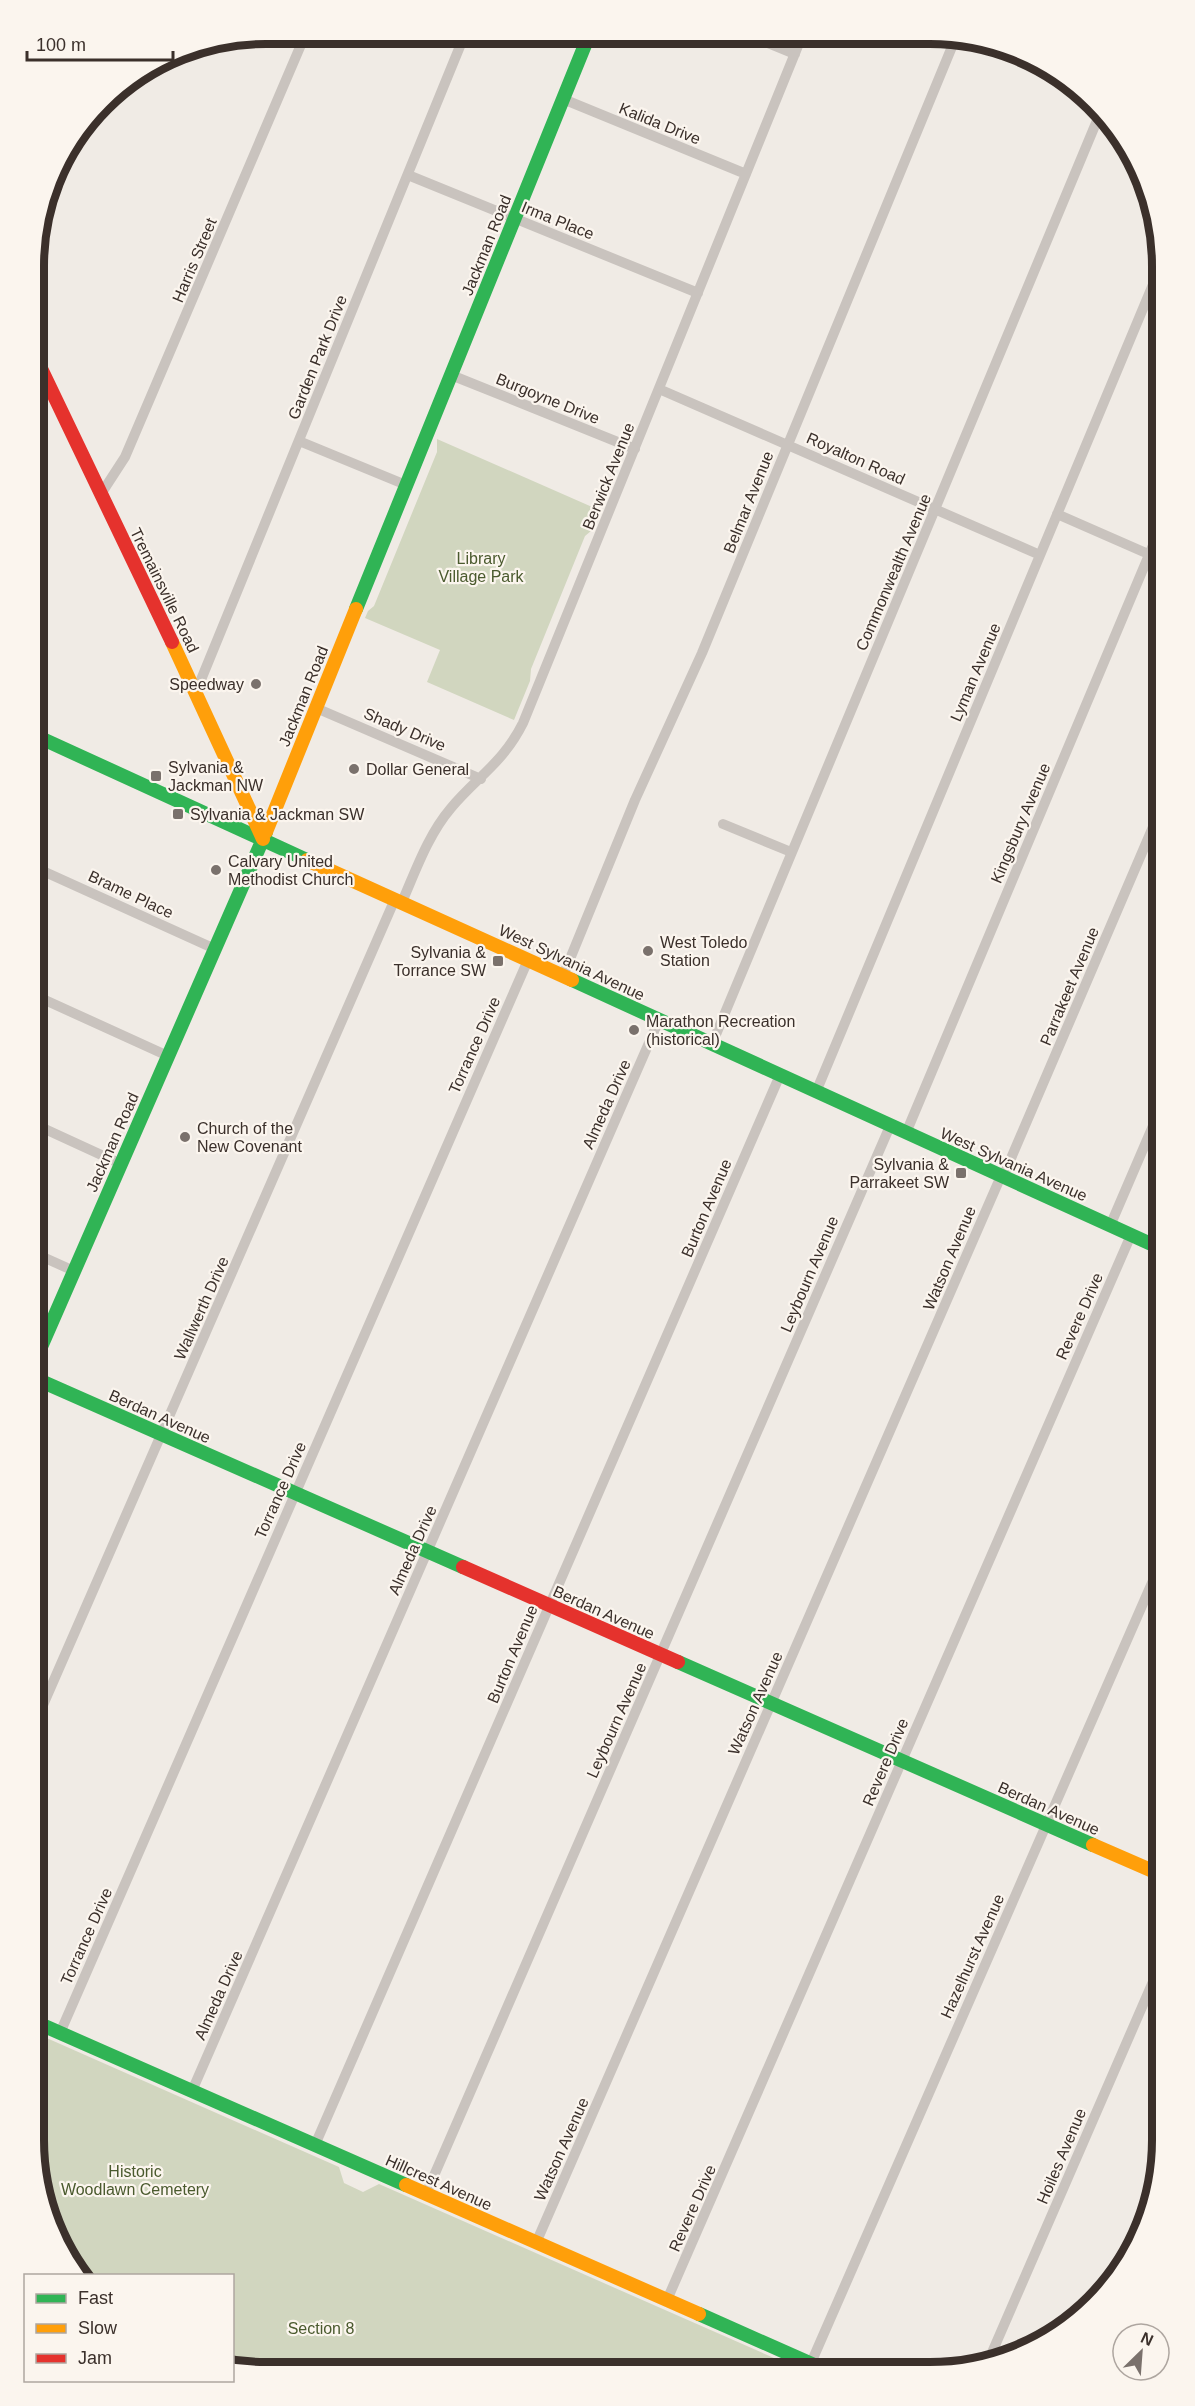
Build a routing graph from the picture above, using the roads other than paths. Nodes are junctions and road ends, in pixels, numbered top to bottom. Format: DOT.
graph roads {
  1 [pos="301,44"];
  2 [pos="461,44"];
  3 [pos="585,44"];
  4 [pos="771,44"];
  5 [pos="799,44"];
  6 [pos="953,45"];
  7 [pos="795,54"];
  8 [pos="563,99"];
  9 [pos="1097,120"];
  10 [pos="746,174"];
  11 [pos="408,175"];
  12 [pos="515,218"];
  13 [pos="1152,287"];
  14 [pos="698,293"];
  15 [pos="44,375"];
  16 [pos="451,375"];
  17 [pos="659,389"];
  18 [pos="299,441"];
  19 [pos="787,445"];
  20 [pos="635,449"];
  21 [pos="406,485"];
  22 [pos="101,494"];
  23 [pos="935,510"];
  24 [pos="1057,514"];
  25 [pos="1152,547"];
  26 [pos="1149,554"];
  27 [pos="1040,555"];
  28 [pos="1152,555"];
  29 [pos="196,692"];
  30 [pos="316,708"];
  31 [pos="44,740"];
  32 [pos="481,779"];
  33 [pos="723,824"];
  34 [pos="1152,829"];
  35 [pos="263,839"];
  36 [pos="791,852"];
  37 [pos="44,872"];
  38 [pos="398,901"];
  39 [pos="215,949"];
  40 [pos="528,960"];
  41 [pos="563,976"];
  42 [pos="44,1000"];
  43 [pos="659,1020"];
  44 [pos="712,1044"];
  45 [pos="168,1056"];
  46 [pos="780,1075"];
  47 [pos="816,1092"];
  48 [pos="890,1126"];
  49 [pos="44,1129"];
  50 [pos="1152,1129"];
  51 [pos="906,1133"];
  52 [pos="121,1164"];
  53 [pos="1002,1176"];
  54 [pos="1110,1226"];
  55 [pos="1131,1235"];
  56 [pos="1152,1245"];
  57 [pos="44,1257"];
  58 [pos="74,1271"];
  59 [pos="44,1340"];
  60 [pos="44,1382"];
  61 [pos="162,1435"];
  62 [pos="295,1493"];
  63 [pos="428,1552"];
  64 [pos="1152,1583"];
  65 [pos="549,1605"];
  66 [pos="660,1654"];
  67 [pos="44,1703"];
  68 [pos="772,1704"];
  69 [pos="902,1761"];
  70 [pos="1046,1824"];
  71 [pos="1152,1871"];
  72 [pos="1152,1984"];
  73 [pos="44,2026"];
  74 [pos="60,2033"];
  75 [pos="192,2091"];
  76 [pos="315,2145"];
  77 [pos="426,2194"];
  78 [pos="536,2243"];
  79 [pos="668,2300"];
  80 [pos="991,2354"];
  81 [pos="809,2362"];
  82 [pos="811,2362"];
  1 -- 22 [label="street, Harris Street"];
  2 -- 11 [label="street, Garden Park Drive"];
  3 -- 8 [label="street, Jackman Road"];
  4 -- 7 [label="street"];
  5 -- 7 [label="street, Berwick Avenue"];
  6 -- 19 [label="street, Belmar Avenue"];
  7 -- 10 [label="street, Berwick Avenue"];
  8 -- 10 [label="street, Kalida Drive"];
  8 -- 12 [label="street, Jackman Road"];
  9 -- 23 [label="street, Commonwealth Avenue"];
  10 -- 14 [label="street, Berwick Avenue"];
  11 -- 12 [label="street, Irma Place"];
  11 -- 18 [label="street, Garden Park Drive"];
  12 -- 14 [label="street, Irma Place"];
  12 -- 16 [label="street, Jackman Road"];
  13 -- 24 [label="street, Lyman Avenue"];
  14 -- 17 [label="street, Berwick Avenue"];
  15 -- 22 [label="street, Tremainsville Road"];
  16 -- 20 [label="street, Burgoyne Drive"];
  16 -- 21 [label="street, Jackman Road"];
  17 -- 19 [label="street, Royalton Road"];
  17 -- 20 [label="street, Berwick Avenue"];
  18 -- 21 [label="street"];
  18 -- 29 [label="street, Garden Park Drive"];
  19 -- 23 [label="street, Royalton Road"];
  19 -- 41 [label="street, Belmar Avenue"];
  20 -- 32 [label="street, Berwick Avenue"];
  21 -- 30 [label="street, Jackman Road"];
  22 -- 29 [label="street, Tremainsville Road"];
  23 -- 27 [label="street, Royalton Road"];
  23 -- 36 [label="street, Commonwealth Avenue"];
  24 -- 26 [label="street"];
  24 -- 27 [label="street, Lyman Avenue"];
  25 -- 26 [label="street, Kingsbury Avenue"];
  26 -- 28 [label="street"];
  26 -- 51 [label="street, Kingsbury Avenue"];
  27 -- 47 [label="street, Lyman Avenue"];
  29 -- 35 [label="street, Tremainsville Road"];
  30 -- 32 [label="street, Shady Drive"];
  30 -- 35 [label="street, Jackman Road"];
  31 -- 35 [label="street, West Sylvania Avenue"];
  32 -- 38 [label="street, Berwick Avenue"];
  33 -- 36 [label="street"];
  34 -- 53 [label="street, Parrakeet Avenue"];
  35 -- 38 [label="street, West Sylvania Avenue"];
  35 -- 39 [label="street, Jackman Road"];
  36 -- 44 [label="street, Commonwealth Avenue"];
  37 -- 39 [label="street, Brame Place"];
  38 -- 40 [label="street, West Sylvania Avenue"];
  38 -- 61 [label="street, Wallwerth Drive"];
  39 -- 45 [label="street, Jackman Road"];
  40 -- 41 [label="street, West Sylvania Avenue"];
  40 -- 62 [label="street, Torrance Drive"];
  41 -- 43 [label="street, West Sylvania Avenue"];
  42 -- 45 [label="street"];
  43 -- 44 [label="street, West Sylvania Avenue"];
  43 -- 63 [label="street, Almeda Drive"];
  44 -- 46 [label="street, West Sylvania Avenue"];
  45 -- 52 [label="street, Jackman Road"];
  46 -- 47 [label="street, West Sylvania Avenue"];
  46 -- 65 [label="street, Burton Avenue"];
  47 -- 48 [label="street, West Sylvania Avenue"];
  48 -- 51 [label="street, West Sylvania Avenue"];
  48 -- 66 [label="street, Leybourn Avenue"];
  49 -- 52 [label="street"];
  50 -- 54 [label="street"];
  51 -- 53 [label="street, West Sylvania Avenue"];
  52 -- 58 [label="street, Jackman Road"];
  53 -- 54 [label="street, West Sylvania Avenue"];
  53 -- 68 [label="street, Watson Avenue"];
  54 -- 55 [label="street, West Sylvania Avenue"];
  55 -- 56 [label="street, West Sylvania Avenue"];
  55 -- 69 [label="street, Revere Drive"];
  57 -- 58 [label="street"];
  58 -- 59 [label="street, Jackman Road"];
  60 -- 61 [label="street, Berdan Avenue"];
  61 -- 62 [label="street, Berdan Avenue"];
  61 -- 67 [label="street, Wallwerth Drive"];
  62 -- 63 [label="street, Berdan Avenue"];
  62 -- 74 [label="street, Torrance Drive"];
  63 -- 65 [label="street, Berdan Avenue"];
  63 -- 75 [label="street, Almeda Drive"];
  64 -- 70 [label="street, Hazelhurst Avenue"];
  65 -- 66 [label="street, Berdan Avenue"];
  65 -- 76 [label="street, Burton Avenue"];
  66 -- 68 [label="street, Berdan Avenue"];
  66 -- 77 [label="street, Leybourn Avenue"];
  68 -- 69 [label="street, Berdan Avenue"];
  68 -- 78 [label="street, Watson Avenue"];
  69 -- 70 [label="street, Berdan Avenue"];
  69 -- 79 [label="street, Revere Drive"];
  70 -- 71 [label="street, Berdan Avenue"];
  70 -- 82 [label="street, Hazelhurst Avenue"];
  72 -- 80 [label="street, Hoiles Avenue"];
  73 -- 74 [label="street, Hillcrest Avenue"];
  74 -- 75 [label="street, Hillcrest Avenue"];
  75 -- 76 [label="street, Hillcrest Avenue"];
  76 -- 77 [label="street, Hillcrest Avenue"];
  77 -- 78 [label="street, Hillcrest Avenue"];
  78 -- 79 [label="street, Hillcrest Avenue"];
  79 -- 81 [label="street, Hillcrest Avenue"];
}
